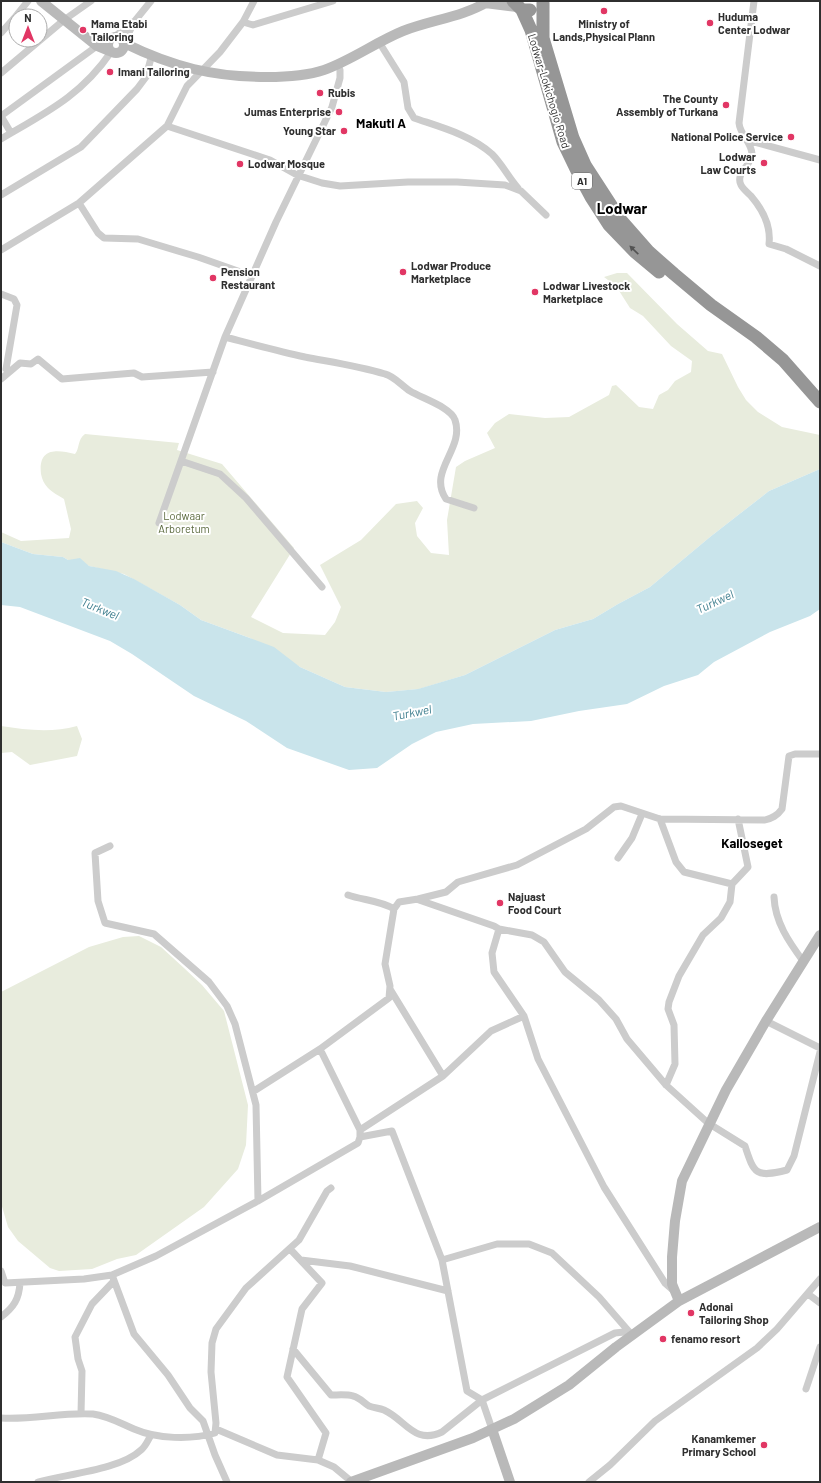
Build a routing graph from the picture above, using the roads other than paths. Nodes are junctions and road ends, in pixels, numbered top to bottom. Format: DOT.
graph roads {
  1 [pos="40,1"];
  2 [pos="91,1"];
  3 [pos="151,1"];
  4 [pos="253,1"];
  5 [pos="333,1"];
  6 [pos="754,1"];
  7 [pos="487,2"];
  8 [pos="543,2"];
  9 [pos="517,6"];
  10 [pos="64,20"];
  11 [pos="134,22"];
  12 [pos="243,22"];
  13 [pos="8,25"];
  14 [pos="1,33"];
  15 [pos="85,36"];
  16 [pos="112,39"];
  17 [pos="379,42"];
  18 [pos="124,43"];
  19 [pos="97,46"];
  20 [pos="112,52"];
  21 [pos="154,58"];
  22 [pos="338,64"];
  23 [pos="201,72"];
  24 [pos="1,73"];
  25 [pos="1,116"];
  26 [pos="167,126"];
  27 [pos="11,133"];
  28 [pos="1,139"];
  29 [pos="747,140"];
  30 [pos="820,160"];
  31 [pos="297,175"];
  32 [pos="521,191"];
  33 [pos="1,195"];
  34 [pos="79,203"];
  35 [pos="546,215"];
  36 [pos="1,250"];
  37 [pos="820,266"];
  38 [pos="252,276"];
  39 [pos="1,294"];
  40 [pos="711,305"];
  41 [pos="225,337"];
  42 [pos="6,369"];
  43 [pos="213,372"];
  44 [pos="1,379"];
  45 [pos="820,402"];
  46 [pos="181,461"];
  47 [pos="474,508"];
  48 [pos="159,523"];
  49 [pos="322,587"];
  50 [pos="820,754"];
  51 [pos="642,814"];
  52 [pos="660,819"];
  53 [pos="738,819"];
  54 [pos="110,846"];
  55 [pos="618,858"];
  56 [pos="732,884"];
  57 [pos="348,895"];
  58 [pos="774,897"];
  59 [pos="418,900"];
  60 [pos="394,909"];
  61 [pos="499,929"];
  62 [pos="820,935"];
  63 [pos="803,962"];
  64 [pos="390,989"];
  65 [pos="524,1016"];
  66 [pos="766,1020"];
  67 [pos="820,1048"];
  68 [pos="320,1049"];
  69 [pos="820,1052"];
  70 [pos="443,1076"];
  71 [pos="666,1085"];
  72 [pos="254,1092"];
  73 [pos="708,1123"];
  74 [pos="360,1134"];
  75 [pos="331,1188"];
  76 [pos="258,1201"];
  77 [pos="820,1227"];
  78 [pos="290,1249"];
  79 [pos="301,1260"];
  80 [pos="442,1260"];
  81 [pos="1,1271"];
  82 [pos="113,1278"];
  83 [pos="820,1279"];
  84 [pos="20,1283"];
  85 [pos="673,1290"];
  86 [pos="448,1292"];
  87 [pos="808,1294"];
  88 [pos="679,1301"];
  89 [pos="820,1303"];
  90 [pos="1,1317"];
  91 [pos="632,1335"];
  92 [pos="820,1347"];
  93 [pos="293,1349"];
  94 [pos="806,1388"];
  95 [pos="482,1400"];
  96 [pos="81,1414"];
  97 [pos="1,1418"];
  98 [pos="216,1429"];
  99 [pos="492,1429"];
  100 [pos="151,1435"];
  101 [pos="207,1435"];
  102 [pos="318,1460"];
  103 [pos="38,1482"];
  104 [pos="227,1482"];
  105 [pos="351,1482"];
  106 [pos="510,1482"];
  107 [pos="589,1482"];
  1 -- 10 [label="street"];
  2 -- 10 [label="street"];
  3 -- 11 [label="street"];
  4 -- 12 [label="street"];
  5 -- 12 [label="street"];
  6 -- 29 [label="street"];
  7 -- 9 [label="street"];
  7 -- 17 [label="street"];
  8 -- 9 [label="highway, A1"];
  8 -- 40 [label="highway, Lodwar-Lokichogio Road / A1"];
  40 -- 9 [label="highway, Lodwar-Lokichogio Road / A1, one-way"];
  10 -- 15 [label="street"];
  10 -- 24 [label="street"];
  11 -- 16 [label="street"];
  11 -- 18 [label="street"];
  12 -- 23 [label="street"];
  13 -- 14 [label="street"];
  15 -- 16 [label="street"];
  15 -- 19 [label="street"];
  16 -- 18 [label="street"];
  16 -- 20 [label="street"];
  17 -- 22 [label="street"];
  17 -- 32 [label="street"];
  18 -- 20 [label="street"];
  18 -- 21 [label="street"];
  19 -- 20 [label="street"];
  19 -- 25 [label="street"];
  20 -- 21 [label="street"];
  20 -- 27 [label="street"];
  21 -- 23 [label="street"];
  21 -- 33 [label="street"];
  22 -- 23 [label="street"];
  22 -- 31 [label="street"];
  23 -- 26 [label="street"];
  25 -- 27 [label="street"];
  26 -- 31 [label="street"];
  26 -- 34 [label="street"];
  27 -- 28 [label="street"];
  29 -- 30 [label="street"];
  29 -- 37 [label="street"];
  31 -- 32 [label="street"];
  31 -- 38 [label="street"];
  32 -- 35 [label="street"];
  34 -- 36 [label="street"];
  34 -- 38 [label="street"];
  38 -- 41 [label="street"];
  39 -- 42 [label="street"];
  40 -- 45 [label="highway, A1"];
  41 -- 43 [label="street"];
  41 -- 47 [label="street"];
  43 -- 44 [label="street"];
  43 -- 46 [label="street"];
  46 -- 48 [label="street"];
  46 -- 49 [label="street"];
  50 -- 53 [label="street"];
  51 -- 52 [label="street"];
  51 -- 55 [label="street"];
  51 -- 59 [label="street"];
  52 -- 53 [label="street"];
  52 -- 56 [label="street"];
  53 -- 56 [label="street"];
  54 -- 72 [label="street"];
  56 -- 71 [label="street"];
  57 -- 60 [label="street"];
  58 -- 63 [label="street"];
  59 -- 60 [label="street"];
  59 -- 61 [label="street"];
  60 -- 64 [label="street"];
  61 -- 65 [label="street"];
  61 -- 71 [label="street"];
  62 -- 63 [label="street"];
  63 -- 66 [label="street"];
  64 -- 68 [label="street"];
  64 -- 70 [label="street"];
  65 -- 70 [label="street"];
  65 -- 85 [label="street"];
  66 -- 67 [label="street"];
  66 -- 73 [label="street"];
  68 -- 72 [label="street"];
  68 -- 74 [label="street"];
  69 -- 73 [label="street"];
  70 -- 74 [label="street"];
  71 -- 73 [label="street"];
  72 -- 76 [label="street"];
  73 -- 85 [label="street"];
  74 -- 76 [label="street"];
  74 -- 80 [label="street"];
  75 -- 78 [label="street"];
  76 -- 82 [label="street"];
  77 -- 88 [label="street"];
  78 -- 79 [label="street"];
  78 -- 98 [label="street"];
  79 -- 86 [label="street"];
  79 -- 93 [label="street"];
  80 -- 86 [label="street"];
  80 -- 91 [label="street"];
  81 -- 84 [label="street"];
  82 -- 84 [label="street"];
  82 -- 96 [label="street"];
  82 -- 101 [label="street"];
  83 -- 87 [label="street"];
  84 -- 90 [label="street"];
  85 -- 88 [label="street"];
  86 -- 95 [label="street"];
  87 -- 89 [label="street"];
  87 -- 107 [label="street"];
  88 -- 91 [label="street"];
  91 -- 95 [label="street"];
  91 -- 99 [label="street"];
  92 -- 94 [label="street"];
  93 -- 95 [label="street"];
  93 -- 102 [label="street"];
  95 -- 99 [label="street"];
  96 -- 97 [label="street"];
  96 -- 100 [label="street"];
  98 -- 101 [label="street"];
  98 -- 102 [label="street"];
  99 -- 105 [label="street"];
  99 -- 106 [label="street"];
  100 -- 101 [label="street"];
  100 -- 103 [label="street"];
  101 -- 104 [label="street"];
  102 -- 105 [label="street"];
}
